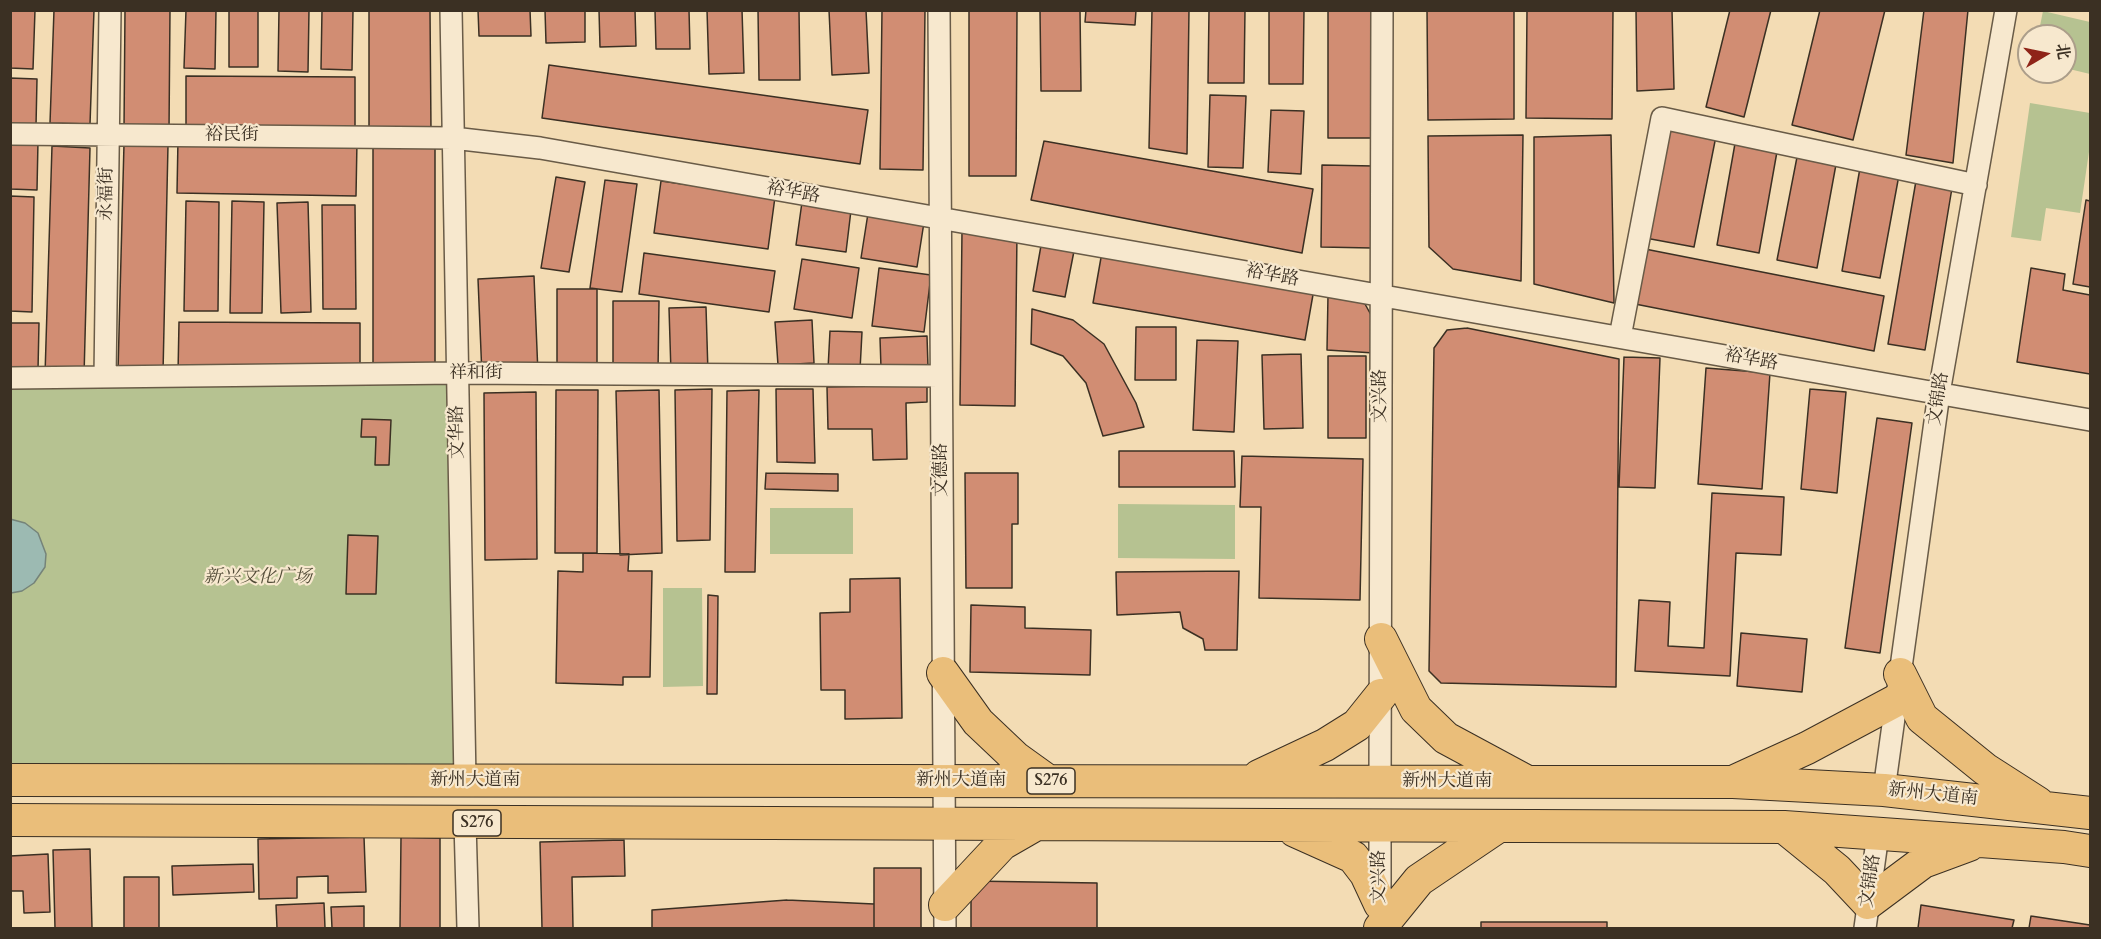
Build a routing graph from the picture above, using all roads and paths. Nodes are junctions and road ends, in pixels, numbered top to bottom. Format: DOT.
graph roads {
  1 [pos="110,10"];
  2 [pos="451,10"];
  3 [pos="939,10"];
  4 [pos="1382,10"];
  5 [pos="2006,10"];
  6 [pos="10,134"];
  7 [pos="108,135"];
  8 [pos="453,138"];
  9 [pos="1976,185"];
  10 [pos="940,218"];
  11 [pos="1381,296"];
  12 [pos="1620,337"];
  13 [pos="458,374"];
  14 [pos="941,376"];
  15 [pos="105,377"];
  16 [pos="10,378"];
  17 [pos="1939,393"];
  18 [pos="2091,420"];
  19 [pos="1381,639"];
  20 [pos="943,674"];
  21 [pos="1898,687"];
  22 [pos="1381,695"];
  23 [pos="10,780"];
  24 [pos="465,781"];
  25 [pos="944,781"];
  26 [pos="1048,781"];
  27 [pos="1246,781"];
  28 [pos="1380,782"];
  29 [pos="1527,782"];
  30 [pos="1733,782"];
  31 [pos="1884,790"];
  32 [pos="2044,807"];
  33 [pos="2091,813"];
  34 [pos="10,820"];
  35 [pos="465,823"];
  36 [pos="944,825"];
  37 [pos="1035,825"];
  38 [pos="1283,826"];
  39 [pos="1380,826"];
  40 [pos="1499,826"];
  41 [pos="1784,827"];
  42 [pos="1878,834"];
  43 [pos="1982,841"];
  44 [pos="2091,851"];
  45 [pos="1867,916"];
  46 [pos="945,917"];
  47 [pos="1380,920"];
  48 [pos="468,928"];
  1 -- 7 [label="street, 永福街"];
  2 -- 8 [label="street, 文华路"];
  3 -- 10 [label="street, 文德路"];
  4 -- 11 [label="street, 文兴路"];
  5 -- 9 [label="street, 文锦路"];
  6 -- 7 [label="street, 裕民街"];
  7 -- 8 [label="street, 裕民街"];
  7 -- 15 [label="street, 永福街"];
  8 -- 10 [label="street, 裕华路"];
  8 -- 13 [label="street, 文华路"];
  9 -- 12 [label="street"];
  9 -- 17 [label="street, 文锦路"];
  10 -- 11 [label="street, 裕华路"];
  10 -- 14 [label="street, 文德路"];
  11 -- 12 [label="street, 裕华路"];
  11 -- 19 [label="street, 文兴路"];
  12 -- 17 [label="street, 裕华路"];
  13 -- 14 [label="street, 祥和街"];
  13 -- 15 [label="street, 祥和街"];
  13 -- 24 [label="street, 文华路"];
  14 -- 20 [label="street, 文德路"];
  15 -- 16 [label="street, 祥和街"];
  17 -- 18 [label="street, 裕华路"];
  17 -- 21 [label="street, 文锦路"];
  19 -- 22 [label="street, 文兴路"];
  19 -- 29 [label="main road"];
  20 -- 25 [label="street, 文德路"];
  20 -- 26 [label="main road"];
  21 -- 30 [label="main road"];
  21 -- 31 [label="street, 文锦路"];
  21 -- 32 [label="main road"];
  22 -- 27 [label="main road"];
  22 -- 28 [label="street, 文兴路"];
  23 -- 24 [label="main road, 新州大道南 / S276"];
  24 -- 25 [label="main road, 新州大道南 / S276"];
  25 -- 26 [label="main road, 新州大道南 / S276"];
  25 -- 36 [label="street, 文德路"];
  26 -- 27 [label="main road, 新州大道南 / S276"];
  27 -- 28 [label="main road, 新州大道南 / S276"];
  28 -- 29 [label="main road, 新州大道南 / S276"];
  29 -- 30 [label="main road, 新州大道南 / S276"];
  30 -- 31 [label="main road, 新州大道南 / S276"];
  31 -- 32 [label="main road, 新州大道南 / S276"];
  32 -- 33 [label="main road, 新州大道南 / S276"];
  34 -- 35 [label="main road, S276"];
  35 -- 36 [label="main road, S276"];
  35 -- 48 [label="street"];
  36 -- 37 [label="main road, S276"];
  36 -- 46 [label="street, 文德路"];
  37 -- 38 [label="main road, S276"];
  37 -- 46 [label="main road"];
  38 -- 39 [label="main road, S276"];
  38 -- 47 [label="main road"];
  39 -- 40 [label="main road, S276"];
  39 -- 47 [label="street, 文兴路"];
  40 -- 41 [label="main road, S276"];
  40 -- 47 [label="main road"];
  41 -- 42 [label="main road, S276"];
  41 -- 45 [label="main road"];
  42 -- 43 [label="main road, S276"];
  42 -- 45 [label="street, 文锦路"];
  43 -- 44 [label="main road, S276"];
  43 -- 45 [label="main road"];
}
